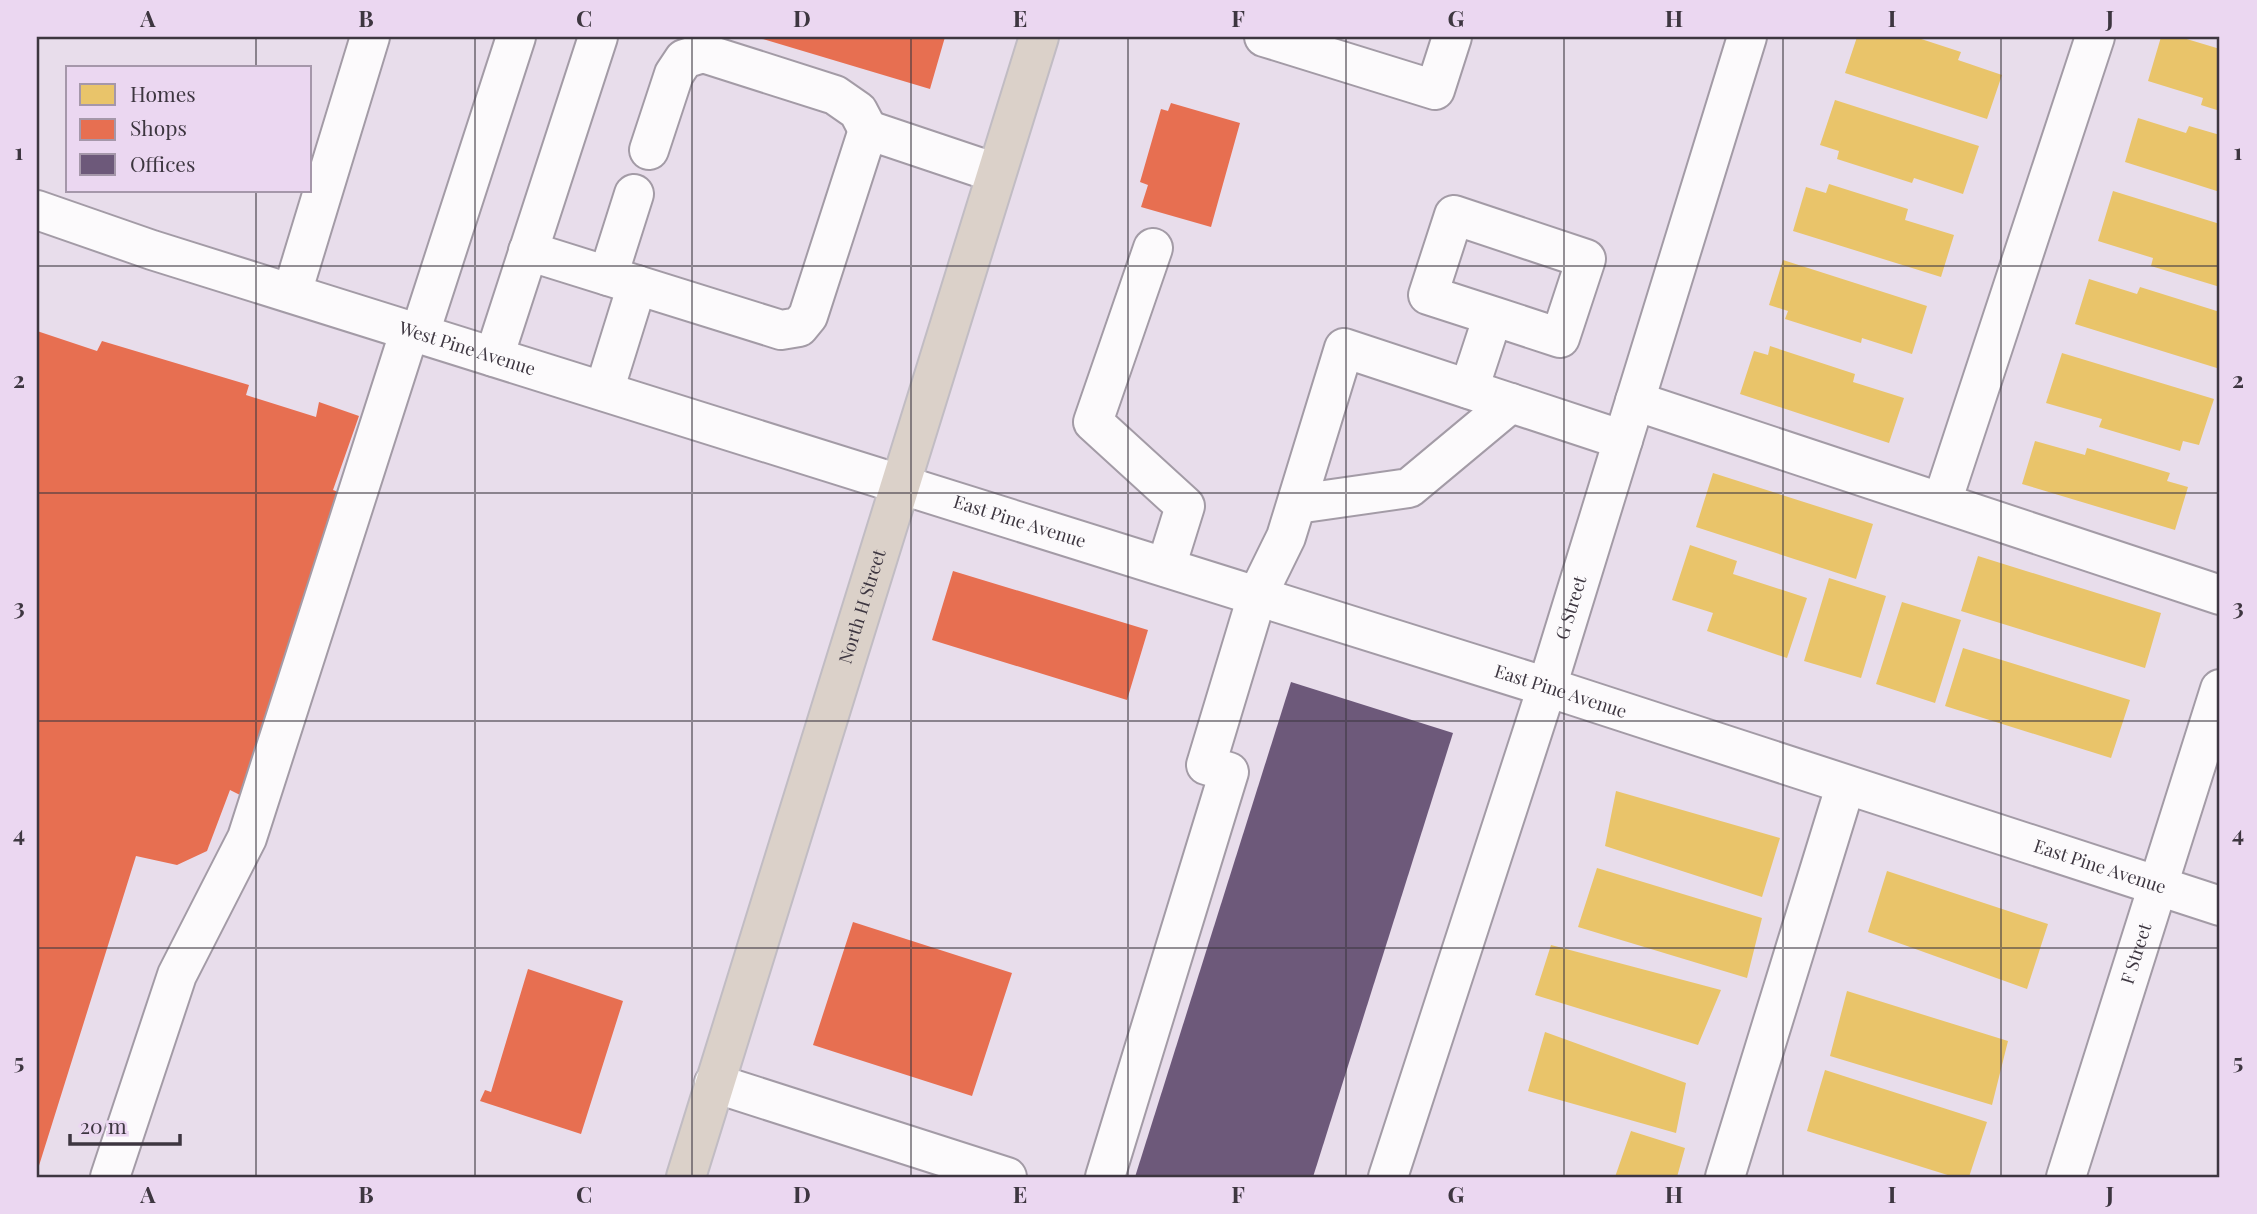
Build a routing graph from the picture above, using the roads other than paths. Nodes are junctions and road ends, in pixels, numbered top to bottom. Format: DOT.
graph roads {
  1 [pos="370,37"];
  2 [pos="516,37"];
  3 [pos="598,37"];
  4 [pos="1264,37"];
  5 [pos="1452,37"];
  6 [pos="1747,37"];
  7 [pos="2095,37"];
  8 [pos="1035,38"];
  9 [pos="868,130"];
  10 [pos="649,150"];
  11 [pos="996,173"];
  12 [pos="634,194"];
  13 [pos="37,210"];
  14 [pos="1153,248"];
  15 [pos="528,251"];
  16 [pos="622,281"];
  17 [pos="292,293"];
  18 [pos="1493,316"];
  19 [pos="415,332"];
  20 [pos="494,356"];
  21 [pos="1469,389"];
  22 [pos="604,391"];
  23 [pos="1635,401"];
  24 [pos="1511,403"];
  25 [pos="1623,440"];
  26 [pos="900,483"];
  27 [pos="1942,502"];
  28 [pos="1297,504"];
  29 [pos="1166,567"];
  30 [pos="2220,595"];
  31 [pos="1257,596"];
  32 [pos="1547,687"];
  33 [pos="2220,690"];
  34 [pos="1846,787"];
  35 [pos="2160,887"];
  36 [pos="2220,906"];
  37 [pos="714,1083"];
  38 [pos="110,1177"];
  39 [pos="685,1177"];
  40 [pos="1007,1177"];
  41 [pos="1105,1177"];
  42 [pos="1388,1177"];
  43 [pos="1725,1177"];
  44 [pos="2066,1177"];
  1 -- 17 [label="street"];
  2 -- 19 [label="street"];
  3 -- 15 [label="street"];
  4 -- 5 [label="street"];
  6 -- 23 [label="street, G Street"];
  7 -- 27 [label="street"];
  8 -- 11 [label="highway, North H Street"];
  9 -- 10 [label="street"];
  9 -- 11 [label="street"];
  9 -- 16 [label="street"];
  11 -- 26 [label="highway, North H Street"];
  12 -- 16 [label="street"];
  13 -- 17 [label="street, West Pine Avenue"];
  14 -- 29 [label="street"];
  15 -- 16 [label="street"];
  15 -- 20 [label="street"];
  16 -- 22 [label="street"];
  17 -- 19 [label="street, West Pine Avenue"];
  18 -- 21 [label="street"];
  19 -- 20 [label="street, West Pine Avenue"];
  19 -- 38 [label="street"];
  20 -- 22 [label="street, West Pine Avenue"];
  21 -- 24 [label="street"];
  21 -- 28 [label="street"];
  22 -- 26 [label="street, West Pine Avenue"];
  23 -- 25 [label="street, G Street"];
  23 -- 27 [label="street"];
  24 -- 25 [label="street"];
  24 -- 28 [label="street"];
  25 -- 32 [label="street, G Street"];
  26 -- 29 [label="street, East Pine Avenue"];
  26 -- 37 [label="highway, North H Street"];
  27 -- 30 [label="street"];
  28 -- 31 [label="street"];
  29 -- 31 [label="street, East Pine Avenue"];
  31 -- 32 [label="street, East Pine Avenue"];
  31 -- 41 [label="street"];
  32 -- 34 [label="street, East Pine Avenue"];
  32 -- 42 [label="street, G Street"];
  33 -- 35 [label="street, F Street"];
  34 -- 35 [label="street, East Pine Avenue"];
  34 -- 43 [label="street"];
  35 -- 36 [label="street, East Pine Avenue"];
  35 -- 44 [label="street, F Street"];
  37 -- 39 [label="highway, North H Street"];
  37 -- 40 [label="street"];
}
